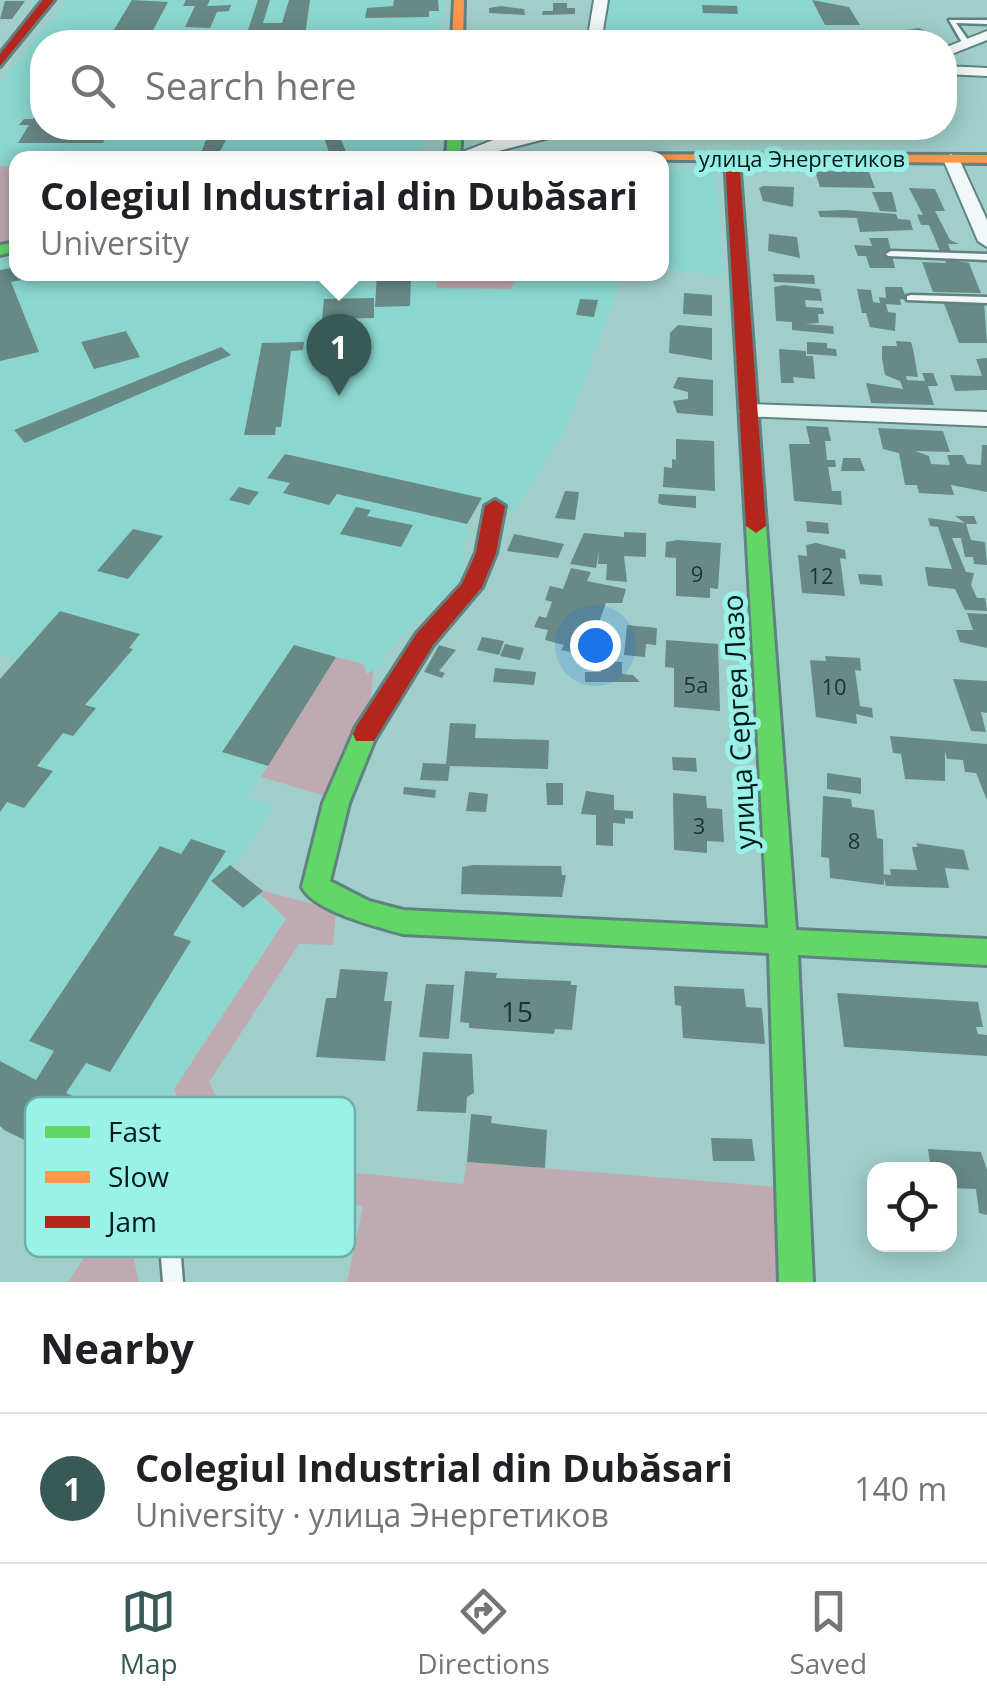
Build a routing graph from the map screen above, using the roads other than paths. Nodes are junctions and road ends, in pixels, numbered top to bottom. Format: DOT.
graph roads {
  1 [pos="49,0"];
  2 [pos="460,0"];
  3 [pos="601,0"];
  4 [pos="987,22"];
  5 [pos="459,30"];
  6 [pos="596,30"];
  7 [pos="987,35"];
  8 [pos="967,44"];
  9 [pos="957,48"];
  10 [pos="0,62"];
  11 [pos="957,71"];
  12 [pos="987,72"];
  13 [pos="517,140"];
  14 [pos="476,151"];
  15 [pos="669,158"];
  16 [pos="732,158"];
  17 [pos="987,159"];
  18 [pos="951,160"];
  19 [pos="987,242"];
  20 [pos="891,254"];
  21 [pos="987,257"];
  22 [pos="911,298"];
  23 [pos="987,300"];
  24 [pos="750,411"];
  25 [pos="987,419"];
  26 [pos="496,506"];
  27 [pos="783,942"];
  28 [pos="987,952"];
  29 [pos="171,1257"];
  30 [pos="173,1282"];
  31 [pos="796,1282"];
  1 -- 10 [label="street"];
  2 -- 5 [label="street"];
  3 -- 6 [label="street"];
  4 -- 8 [label="lane"];
  7 -- 8 [label="street"];
  8 -- 9 [label="street"];
  11 -- 12 [label="street"];
  13 -- 14 [label="street"];
  15 -- 16 [label="street, улица Энергетиков"];
  16 -- 18 [label="street, улица Энергетиков"];
  16 -- 24 [label="street, улица Сергея Лазо"];
  17 -- 18 [label="street, улица Энергетиков"];
  18 -- 19 [label="street"];
  20 -- 21 [label="lane"];
  22 -- 23 [label="lane"];
  24 -- 25 [label="street"];
  24 -- 27 [label="street, улица Сергея Лазо"];
  26 -- 27 [label="street"];
  27 -- 28 [label="street"];
  27 -- 31 [label="street, улица Сергея Лазо"];
  29 -- 30 [label="lane"];
}
